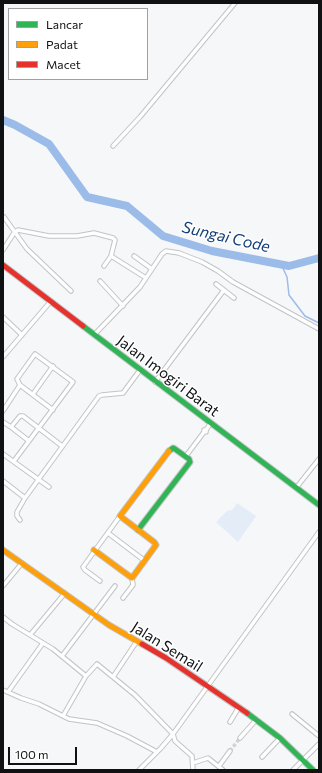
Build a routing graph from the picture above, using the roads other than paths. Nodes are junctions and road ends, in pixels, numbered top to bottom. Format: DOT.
graph roads {
  1 [pos="235,3"];
  2 [pos="113,146"];
  3 [pos="4,217"];
  4 [pos="14,233"];
  5 [pos="3,250"];
  6 [pos="111,256"];
  7 [pos="134,256"];
  8 [pos="3,265"];
  9 [pos="104,266"];
  10 [pos="152,269"];
  11 [pos="146,278"];
  12 [pos="100,281"];
  13 [pos="216,284"];
  14 [pos="224,290"];
  15 [pos="71,291"];
  16 [pos="234,298"];
  17 [pos="50,302"];
  18 [pos="123,306"];
  19 [pos="3,317"];
  20 [pos="319,330"];
  21 [pos="22,335"];
  22 [pos="94,335"];
  23 [pos="3,357"];
  24 [pos="53,366"];
  25 [pos="140,370"];
  26 [pos="155,382"];
  27 [pos="20,385"];
  28 [pos="33,394"];
  29 [pos="53,410"];
  30 [pos="3,411"];
  31 [pos="3,422"];
  32 [pos="210,424"];
  33 [pos="11,428"];
  34 [pos="39,428"];
  35 [pos="29,442"];
  36 [pos="62,446"];
  37 [pos="3,454"];
  38 [pos="186,456"];
  39 [pos="319,459"];
  40 [pos="14,461"];
  41 [pos="38,479"];
  42 [pos="3,481"];
  43 [pos="49,487"];
  44 [pos="296,488"];
  45 [pos="25,498"];
  46 [pos="319,505"];
  47 [pos="120,516"];
  48 [pos="20,520"];
  49 [pos="138,530"];
  50 [pos="319,532"];
  51 [pos="108,533"];
  52 [pos="3,550"];
  53 [pos="94,550"];
  54 [pos="145,561"];
  55 [pos="22,563"];
  56 [pos="132,578"];
  57 [pos="100,581"];
  58 [pos="3,586"];
  59 [pos="115,586"];
  60 [pos="65,593"];
  61 [pos="123,598"];
  62 [pos="94,614"];
  63 [pos="4,620"];
  64 [pos="30,635"];
  65 [pos="137,641"];
  66 [pos="43,643"];
  67 [pos="62,656"];
  68 [pos="86,676"];
  69 [pos="113,677"];
  70 [pos="207,686"];
  71 [pos="3,690"];
  72 [pos="8,692"];
  73 [pos="239,707"];
  74 [pos="292,714"];
  75 [pos="63,716"];
  76 [pos="256,720"];
  77 [pos="230,722"];
  78 [pos="173,734"];
  79 [pos="319,736"];
  80 [pos="240,738"];
  81 [pos="280,738"];
  82 [pos="319,744"];
  83 [pos="230,751"];
  84 [pos="157,752"];
  85 [pos="262,757"];
  86 [pos="304,761"];
  87 [pos="194,763"];
  88 [pos="219,766"];
  89 [pos="139,770"];
  90 [pos="193,770"];
  91 [pos="223,770"];
  92 [pos="293,770"];
  93 [pos="313,770"];
  1 -- 2 [label="street"];
  3 -- 4 [label="street"];
  4 -- 5 [label="street"];
  4 -- 6 [label="street"];
  4 -- 15 [label="street"];
  6 -- 9 [label="street"];
  6 -- 11 [label="street"];
  7 -- 10 [label="street"];
  8 -- 17 [label="street, Jalan Imogiri Barat"];
  10 -- 11 [label="street"];
  10 -- 20 [label="street"];
  11 -- 18 [label="street"];
  12 -- 18 [label="street"];
  13 -- 14 [label="street"];
  14 -- 16 [label="street"];
  14 -- 26 [label="street"];
  17 -- 21 [label="street"];
  17 -- 22 [label="street, Jalan Imogiri Barat"];
  18 -- 22 [label="street"];
  19 -- 21 [label="street"];
  21 -- 23 [label="street"];
  22 -- 25 [label="street, Jalan Imogiri Barat"];
  24 -- 27 [label="street"];
  24 -- 28 [label="street"];
  24 -- 29 [label="street"];
  25 -- 26 [label="street, Jalan Imogiri Barat"];
  25 -- 36 [label="street"];
  26 -- 32 [label="street, Jalan Imogiri Barat"];
  27 -- 28 [label="street"];
  27 -- 30 [label="street"];
  28 -- 29 [label="street"];
  29 -- 34 [label="street"];
  31 -- 33 [label="street"];
  32 -- 38 [label="street"];
  32 -- 44 [label="street, Jalan Imogiri Barat"];
  33 -- 34 [label="street"];
  33 -- 35 [label="street"];
  34 -- 35 [label="street"];
  34 -- 36 [label="street"];
  35 -- 40 [label="street"];
  36 -- 41 [label="street"];
  37 -- 40 [label="street"];
  38 -- 47 [label="street"];
  38 -- 49 [label="street"];
  39 -- 44 [label="street"];
  40 -- 41 [label="street"];
  41 -- 43 [label="street"];
  41 -- 45 [label="street"];
  42 -- 45 [label="street"];
  44 -- 46 [label="street, Jalan Imogiri Barat"];
  45 -- 48 [label="street"];
  47 -- 49 [label="street"];
  47 -- 51 [label="street"];
  49 -- 54 [label="street"];
  50 -- 70 [label="street"];
  51 -- 53 [label="street"];
  51 -- 54 [label="street"];
  52 -- 55 [label="street, Jalan Semail"];
  53 -- 56 [label="street"];
  53 -- 57 [label="street"];
  54 -- 56 [label="street"];
  55 -- 58 [label="street"];
  55 -- 60 [label="street, Jalan Semail"];
  56 -- 61 [label="street"];
  59 -- 62 [label="street"];
  60 -- 62 [label="street, Jalan Semail"];
  60 -- 64 [label="street"];
  62 -- 65 [label="street, Jalan Semail"];
  62 -- 67 [label="street"];
  63 -- 64 [label="street"];
  64 -- 66 [label="street"];
  65 -- 69 [label="street"];
  65 -- 70 [label="street, Jalan Semail"];
  66 -- 67 [label="street"];
  66 -- 72 [label="street"];
  67 -- 68 [label="street"];
  68 -- 69 [label="street"];
  68 -- 75 [label="street"];
  69 -- 78 [label="street"];
  70 -- 73 [label="street, Jalan Semail"];
  70 -- 78 [label="street"];
  71 -- 72 [label="street"];
  72 -- 75 [label="street"];
  73 -- 76 [label="street, Jalan Semail"];
  73 -- 77 [label="street"];
  74 -- 79 [label="street"];
  75 -- 84 [label="street"];
  76 -- 80 [label="street"];
  76 -- 81 [label="street, Jalan Semail"];
  78 -- 84 [label="street"];
  78 -- 87 [label="street"];
  81 -- 85 [label="street"];
  81 -- 86 [label="street, Jalan Semail"];
  82 -- 86 [label="street"];
  83 -- 88 [label="street"];
  84 -- 89 [label="street"];
  86 -- 92 [label="street"];
  86 -- 93 [label="street, Jalan Semail"];
  87 -- 88 [label="street"];
  87 -- 90 [label="street"];
  88 -- 91 [label="street"];
}
